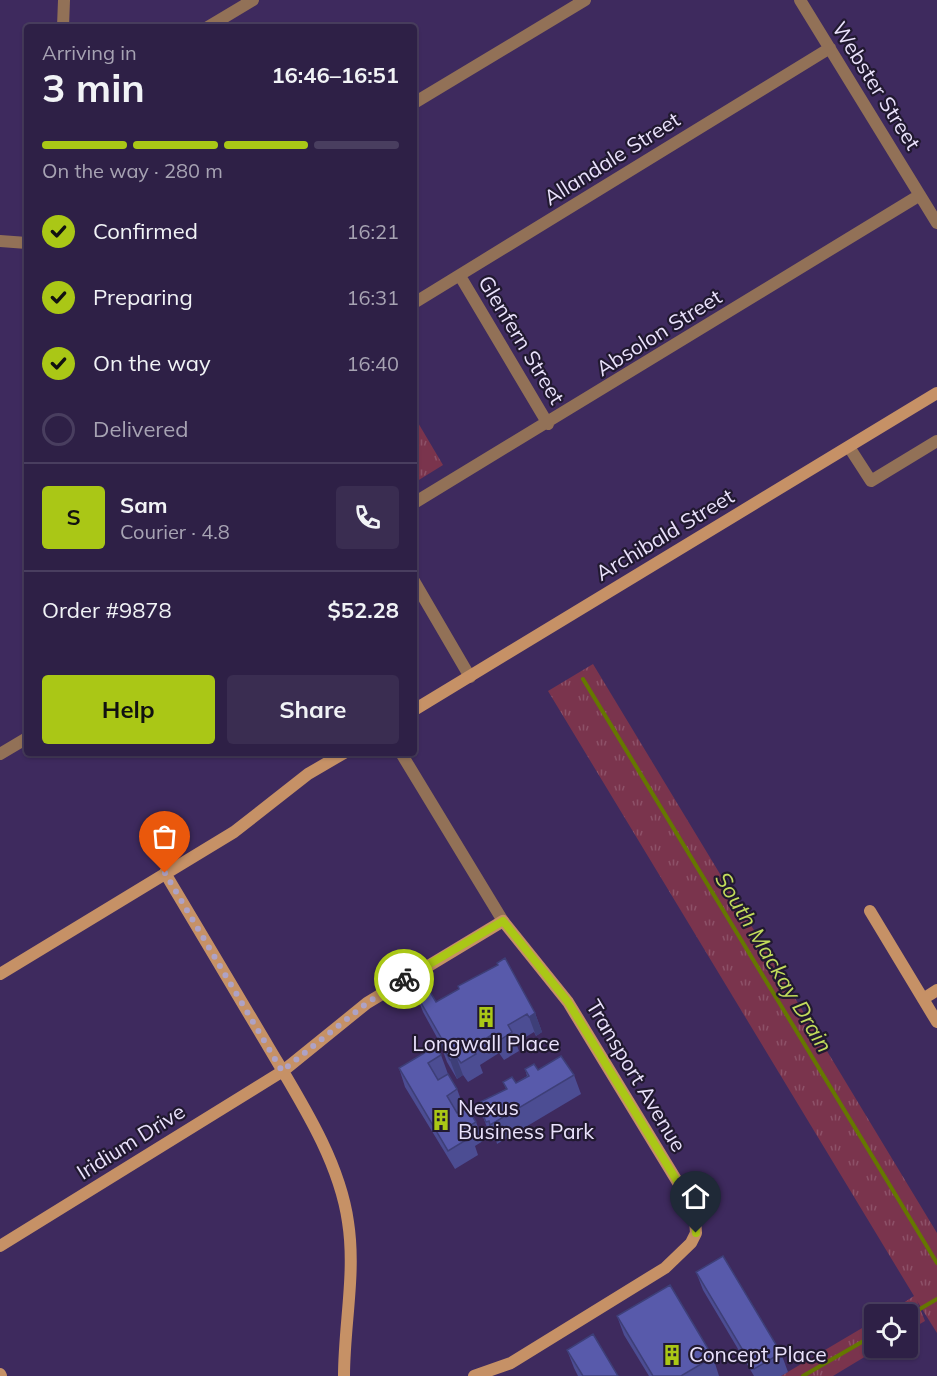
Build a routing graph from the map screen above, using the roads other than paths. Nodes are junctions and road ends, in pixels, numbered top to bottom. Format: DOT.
graph roads {
  1 [pos="64,0"];
  2 [pos="253,0"];
  3 [pos="585,0"];
  4 [pos="800,0"];
  5 [pos="63,24"];
  6 [pos="213,24"];
  7 [pos="830,48"];
  8 [pos="417,101"];
  9 [pos="920,195"];
  10 [pos="937,223"];
  11 [pos="0,241"];
  12 [pos="24,243"];
  13 [pos="460,276"];
  14 [pos="417,301"];
  15 [pos="937,393"];
  16 [pos="548,424"];
  17 [pos="937,441"];
  18 [pos="849,447"];
  19 [pos="417,501"];
  20 [pos="417,586"];
  21 [pos="470,677"];
  22 [pos="417,708"];
  23 [pos="24,740"];
  24 [pos="0,754"];
  25 [pos="339,756"];
  26 [pos="403,756"];
  27 [pos="165,873"];
  28 [pos="870,911"];
  29 [pos="503,921"];
  30 [pos="0,974"];
  31 [pos="937,990"];
  32 [pos="923,999"];
  33 [pos="937,1022"];
  34 [pos="282,1071"];
  35 [pos="0,1246"];
  36 [pos="344,1376"];
  37 [pos="474,1376"];
  1 -- 5 [label="street"];
  2 -- 6 [label="street"];
  3 -- 8 [label="street"];
  4 -- 7 [label="street, Webster Street"];
  7 -- 9 [label="street, Webster Street"];
  7 -- 13 [label="street, Allandale Street"];
  9 -- 10 [label="street, Webster Street"];
  9 -- 16 [label="street, Absolon Street"];
  11 -- 12 [label="street"];
  13 -- 14 [label="street, Allandale Street"];
  13 -- 16 [label="street, Glenfern Street"];
  15 -- 18 [label="street, Archibald Street"];
  16 -- 19 [label="street, Absolon Street"];
  17 -- 18 [label="street"];
  18 -- 21 [label="street, Archibald Street"];
  20 -- 21 [label="street"];
  21 -- 22 [label="street, Archibald Street"];
  23 -- 24 [label="street"];
  25 -- 27 [label="street"];
  26 -- 29 [label="street, Transport Avenue"];
  27 -- 30 [label="street"];
  27 -- 34 [label="street"];
  28 -- 32 [label="street"];
  29 -- 34 [label="street"];
  29 -- 37 [label="street, Transport Avenue"];
  31 -- 32 [label="street"];
  32 -- 33 [label="street"];
  34 -- 35 [label="street, Iridium Drive"];
  34 -- 36 [label="street"];
}
